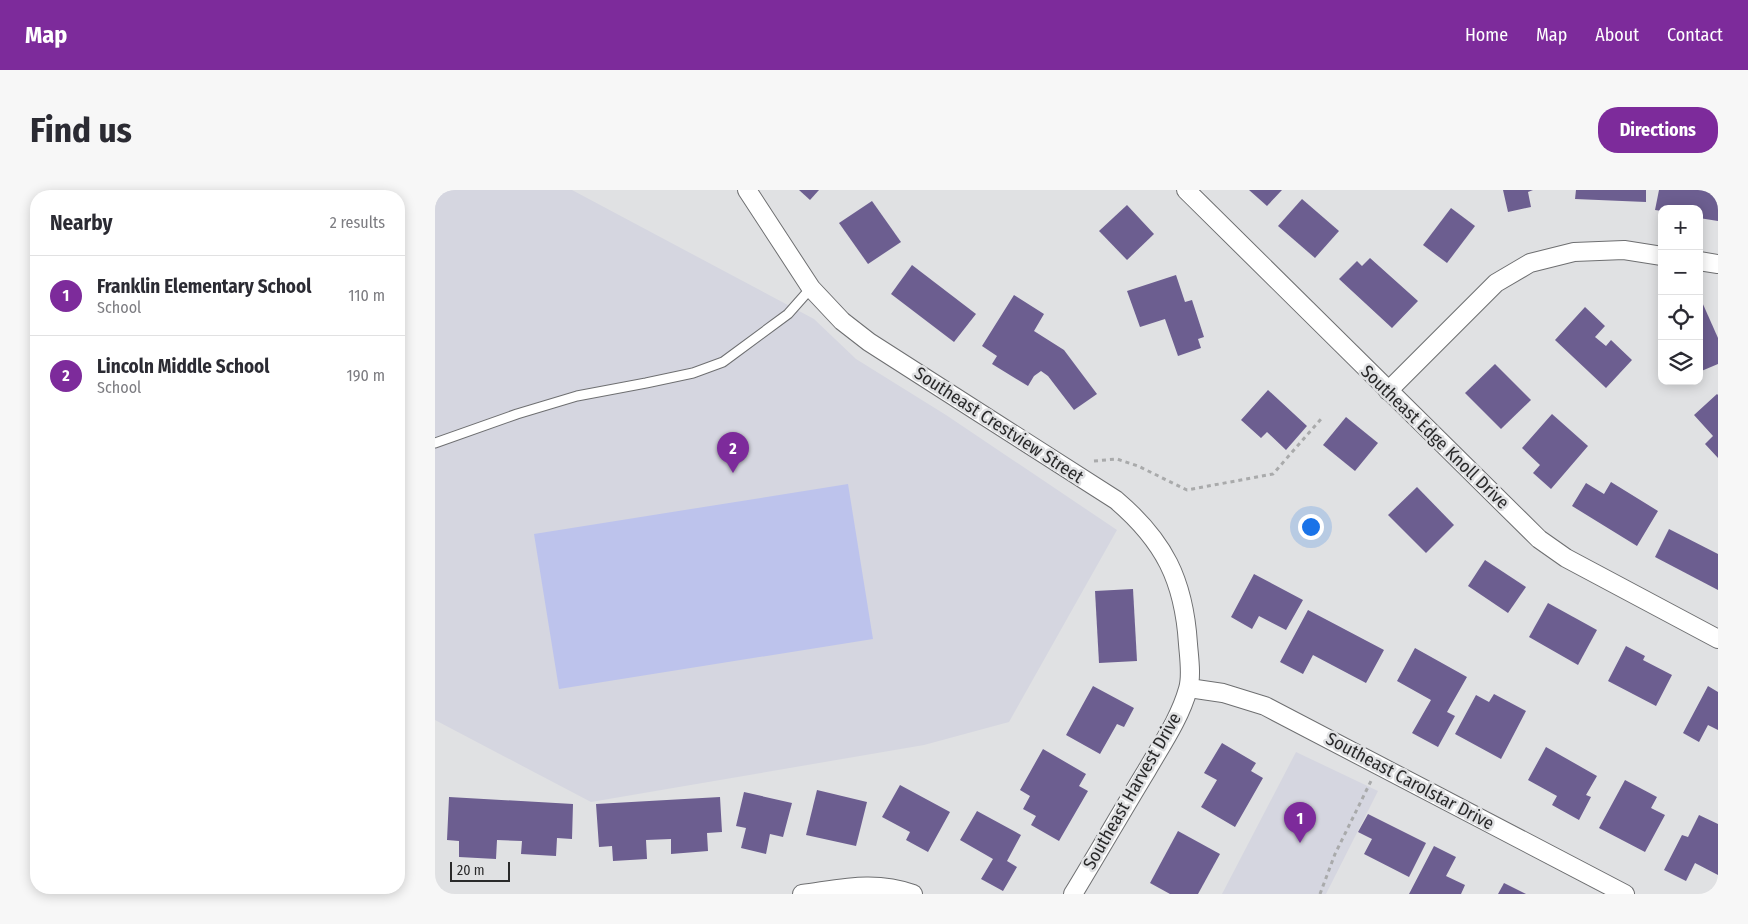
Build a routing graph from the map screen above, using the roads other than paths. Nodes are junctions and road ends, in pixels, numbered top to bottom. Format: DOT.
graph roads {
  1 [pos="747,190"];
  2 [pos="1186,190"];
  3 [pos="1658,255"];
  4 [pos="1703,262"];
  5 [pos="1718,264"];
  6 [pos="811,288"];
  7 [pos="1388,391"];
  8 [pos="435,443"];
  9 [pos="1718,639"];
  10 [pos="1189,688"];
  11 [pos="801,894"];
  12 [pos="913,894"];
  13 [pos="1073,894"];
  14 [pos="1625,894"];
  1 -- 6 [label="street, Southeast Crestview Street"];
  2 -- 7 [label="street, Southeast Edge Knoll Drive"];
  3 -- 7 [label="street"];
  4 -- 5 [label="street"];
  6 -- 8 [label="lane"];
  6 -- 10 [label="street, Southeast Crestview Street"];
  7 -- 9 [label="street, Southeast Edge Knoll Drive"];
  10 -- 13 [label="street, Southeast Harvest Drive"];
  10 -- 14 [label="street, Southeast Carolstar Drive"];
  11 -- 12 [label="street"];
}
